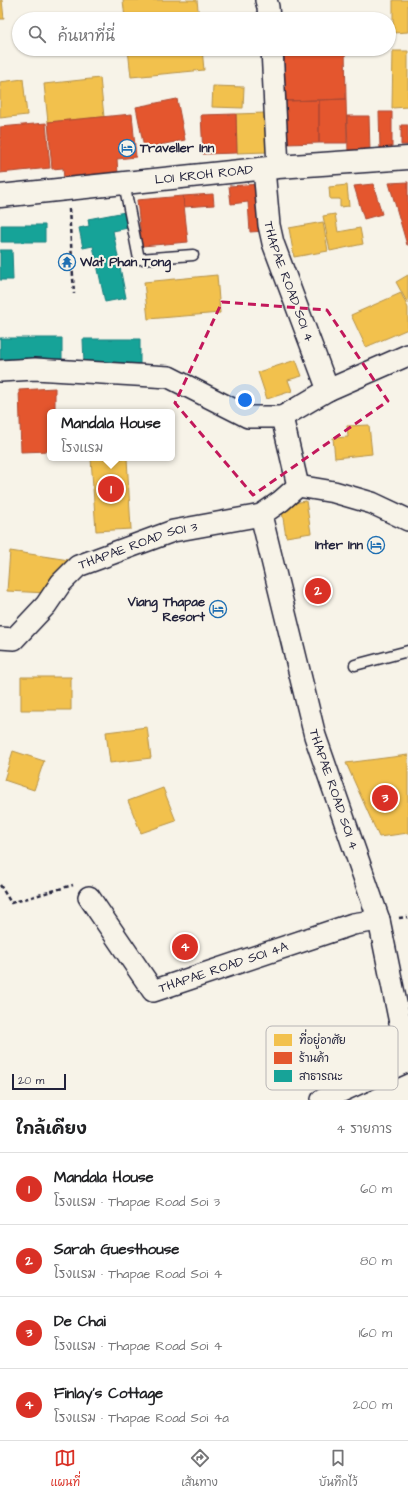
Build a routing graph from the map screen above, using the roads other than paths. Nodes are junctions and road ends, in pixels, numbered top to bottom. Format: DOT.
graph roads {
  1 [pos="266,0"];
  2 [pos="268,12"];
  3 [pos="272,56"];
  4 [pos="408,158"];
  5 [pos="271,168"];
  6 [pos="124,183"];
  7 [pos="0,196"];
  8 [pos="193,255"];
  9 [pos="408,355"];
  10 [pos="0,371"];
  11 [pos="328,390"];
  12 [pos="282,417"];
  13 [pos="298,486"];
  14 [pos="261,515"];
  15 [pos="408,520"];
  16 [pos="0,638"];
  17 [pos="408,651"];
  18 [pos="355,664"];
  19 [pos="89,897"];
  20 [pos="379,920"];
  21 [pos="408,1062"];
  22 [pos="398,1066"];
  23 [pos="345,1090"];
  24 [pos="322,1100"];
  1 -- 2 [label="street"];
  3 -- 5 [label="street, THAPAE ROAD SOI 4"];
  4 -- 5 [label="street, LOI KROH ROAD"];
  5 -- 6 [label="street, LOI KROH ROAD"];
  5 -- 11 [label="street, THAPAE ROAD SOI 4"];
  6 -- 7 [label="street, LOI KROH ROAD"];
  6 -- 8 [label="lane"];
  9 -- 11 [label="street"];
  10 -- 12 [label="street"];
  11 -- 12 [label="street"];
  12 -- 13 [label="street"];
  13 -- 14 [label="street, THAPAE ROAD SOI 3"];
  13 -- 15 [label="street"];
  14 -- 16 [label="street, THAPAE ROAD SOI 3"];
  14 -- 20 [label="street, THAPAE ROAD SOI 4"];
  17 -- 18 [label="lane"];
  19 -- 20 [label="street, THAPAE ROAD SOI 4A"];
  20 -- 21 [label="street, THAPAE ROAD SOI 4"];
  21 -- 22 [label="street"];
  23 -- 24 [label="street"];
}
